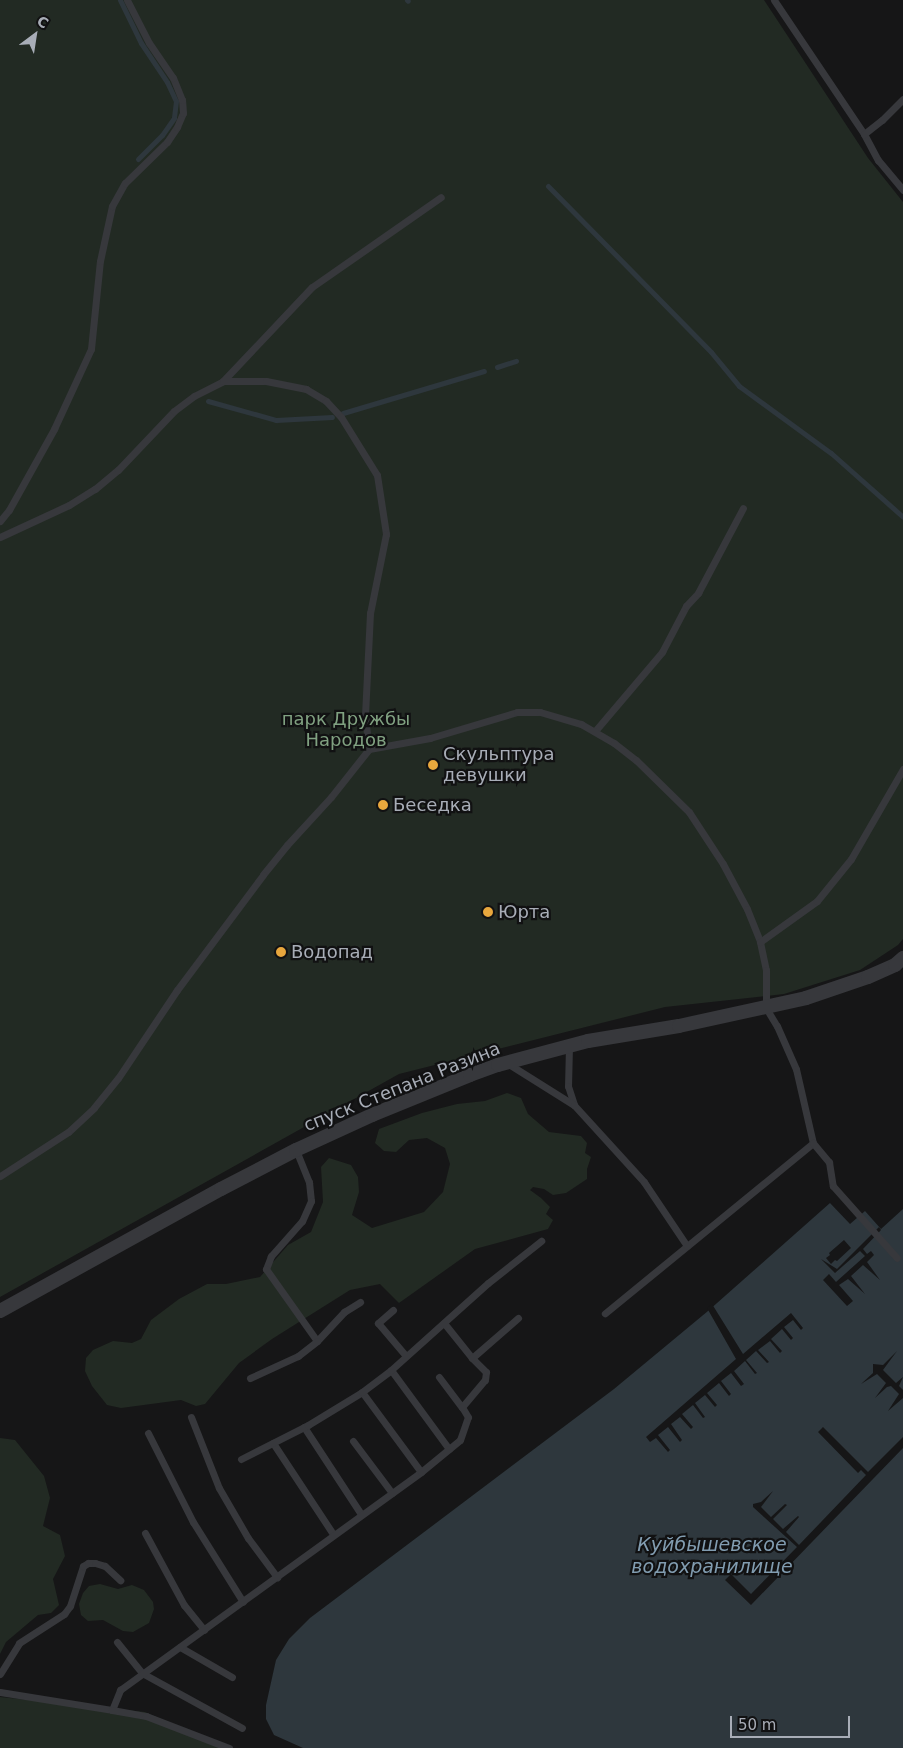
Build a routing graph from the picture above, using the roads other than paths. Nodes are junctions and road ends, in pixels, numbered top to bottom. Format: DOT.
graph roads {
  1 [pos="128,0"];
  2 [pos="774,0"];
  3 [pos="903,99"];
  4 [pos="864,134"];
  5 [pos="903,190"];
  6 [pos="441,196"];
  7 [pos="223,381"];
  8 [pos="743,508"];
  9 [pos="0,521"];
  10 [pos="0,537"];
  11 [pos="595,731"];
  12 [pos="369,749"];
  13 [pos="903,769"];
  14 [pos="760,942"];
  15 [pos="903,958"];
  16 [pos="766,1008"];
  17 [pos="570,1046"];
  18 [pos="507,1063"];
  19 [pos="574,1105"];
  20 [pos="813,1143"];
  21 [pos="296,1150"];
  22 [pos="0,1176"];
  23 [pos="541,1241"];
  24 [pos="687,1246"];
  25 [pos="897,1258"];
  26 [pos="360,1302"];
  27 [pos="393,1310"];
  28 [pos="0,1311"];
  29 [pos="605,1313"];
  30 [pos="518,1318"];
  31 [pos="444,1323"];
  32 [pos="317,1341"];
  33 [pos="406,1356"];
  34 [pos="472,1358"];
  35 [pos="391,1370"];
  36 [pos="439,1377"];
  37 [pos="250,1378"];
  38 [pos="362,1392"];
  39 [pos="462,1407"];
  40 [pos="191,1417"];
  41 [pos="304,1427"];
  42 [pos="148,1433"];
  43 [pos="353,1441"];
  44 [pos="273,1443"];
  45 [pos="449,1449"];
  46 [pos="241,1459"];
  47 [pos="421,1472"];
  48 [pos="392,1493"];
  49 [pos="361,1514"];
  50 [pos="145,1533"];
  51 [pos="333,1534"];
  52 [pos="277,1576"];
  53 [pos="120,1580"];
  54 [pos="243,1602"];
  55 [pos="204,1630"];
  56 [pos="117,1642"];
  57 [pos="180,1646"];
  58 [pos="142,1673"];
  59 [pos="0,1674"];
  60 [pos="232,1677"];
  61 [pos="0,1692"];
  62 [pos="112,1710"];
  63 [pos="242,1728"];
  64 [pos="229,1748"];
  1 -- 9 [label="lane"];
  2 -- 4 [label="lane"];
  3 -- 4 [label="lane"];
  4 -- 5 [label="lane"];
  6 -- 7 [label="lane"];
  7 -- 10 [label="lane"];
  7 -- 12 [label="lane"];
  8 -- 11 [label="lane"];
  11 -- 12 [label="lane"];
  11 -- 14 [label="lane"];
  12 -- 22 [label="lane"];
  13 -- 14 [label="lane"];
  14 -- 16 [label="lane"];
  15 -- 16 [label="street, спуск Степана Разина"];
  16 -- 17 [label="street, спуск Степана Разина"];
  16 -- 20 [label="lane"];
  17 -- 18 [label="street, спуск Степана Разина"];
  17 -- 19 [label="lane"];
  18 -- 19 [label="lane"];
  18 -- 21 [label="street, спуск Степана Разина"];
  19 -- 24 [label="lane"];
  20 -- 24 [label="lane"];
  20 -- 25 [label="lane"];
  21 -- 28 [label="street, спуск Степана Разина"];
  21 -- 32 [label="lane"];
  23 -- 31 [label="lane"];
  24 -- 29 [label="lane"];
  26 -- 32 [label="lane"];
  27 -- 33 [label="lane"];
  30 -- 34 [label="lane"];
  31 -- 33 [label="lane"];
  31 -- 34 [label="lane"];
  32 -- 37 [label="lane"];
  33 -- 35 [label="lane"];
  34 -- 39 [label="lane"];
  35 -- 38 [label="lane"];
  35 -- 45 [label="lane"];
  36 -- 39 [label="lane"];
  38 -- 41 [label="lane"];
  38 -- 47 [label="lane"];
  39 -- 45 [label="lane"];
  40 -- 52 [label="lane"];
  41 -- 44 [label="lane"];
  41 -- 49 [label="lane"];
  42 -- 54 [label="lane"];
  43 -- 48 [label="lane"];
  44 -- 46 [label="lane"];
  44 -- 51 [label="lane"];
  45 -- 47 [label="lane"];
  47 -- 48 [label="lane"];
  48 -- 49 [label="lane"];
  49 -- 51 [label="lane"];
  50 -- 55 [label="lane"];
  51 -- 52 [label="lane"];
  52 -- 54 [label="lane"];
  53 -- 59 [label="lane"];
  54 -- 55 [label="lane"];
  55 -- 57 [label="lane"];
  56 -- 58 [label="lane"];
  57 -- 58 [label="lane"];
  57 -- 60 [label="lane"];
  58 -- 62 [label="lane"];
  58 -- 63 [label="lane"];
  61 -- 62 [label="lane"];
  62 -- 64 [label="lane"];
}
